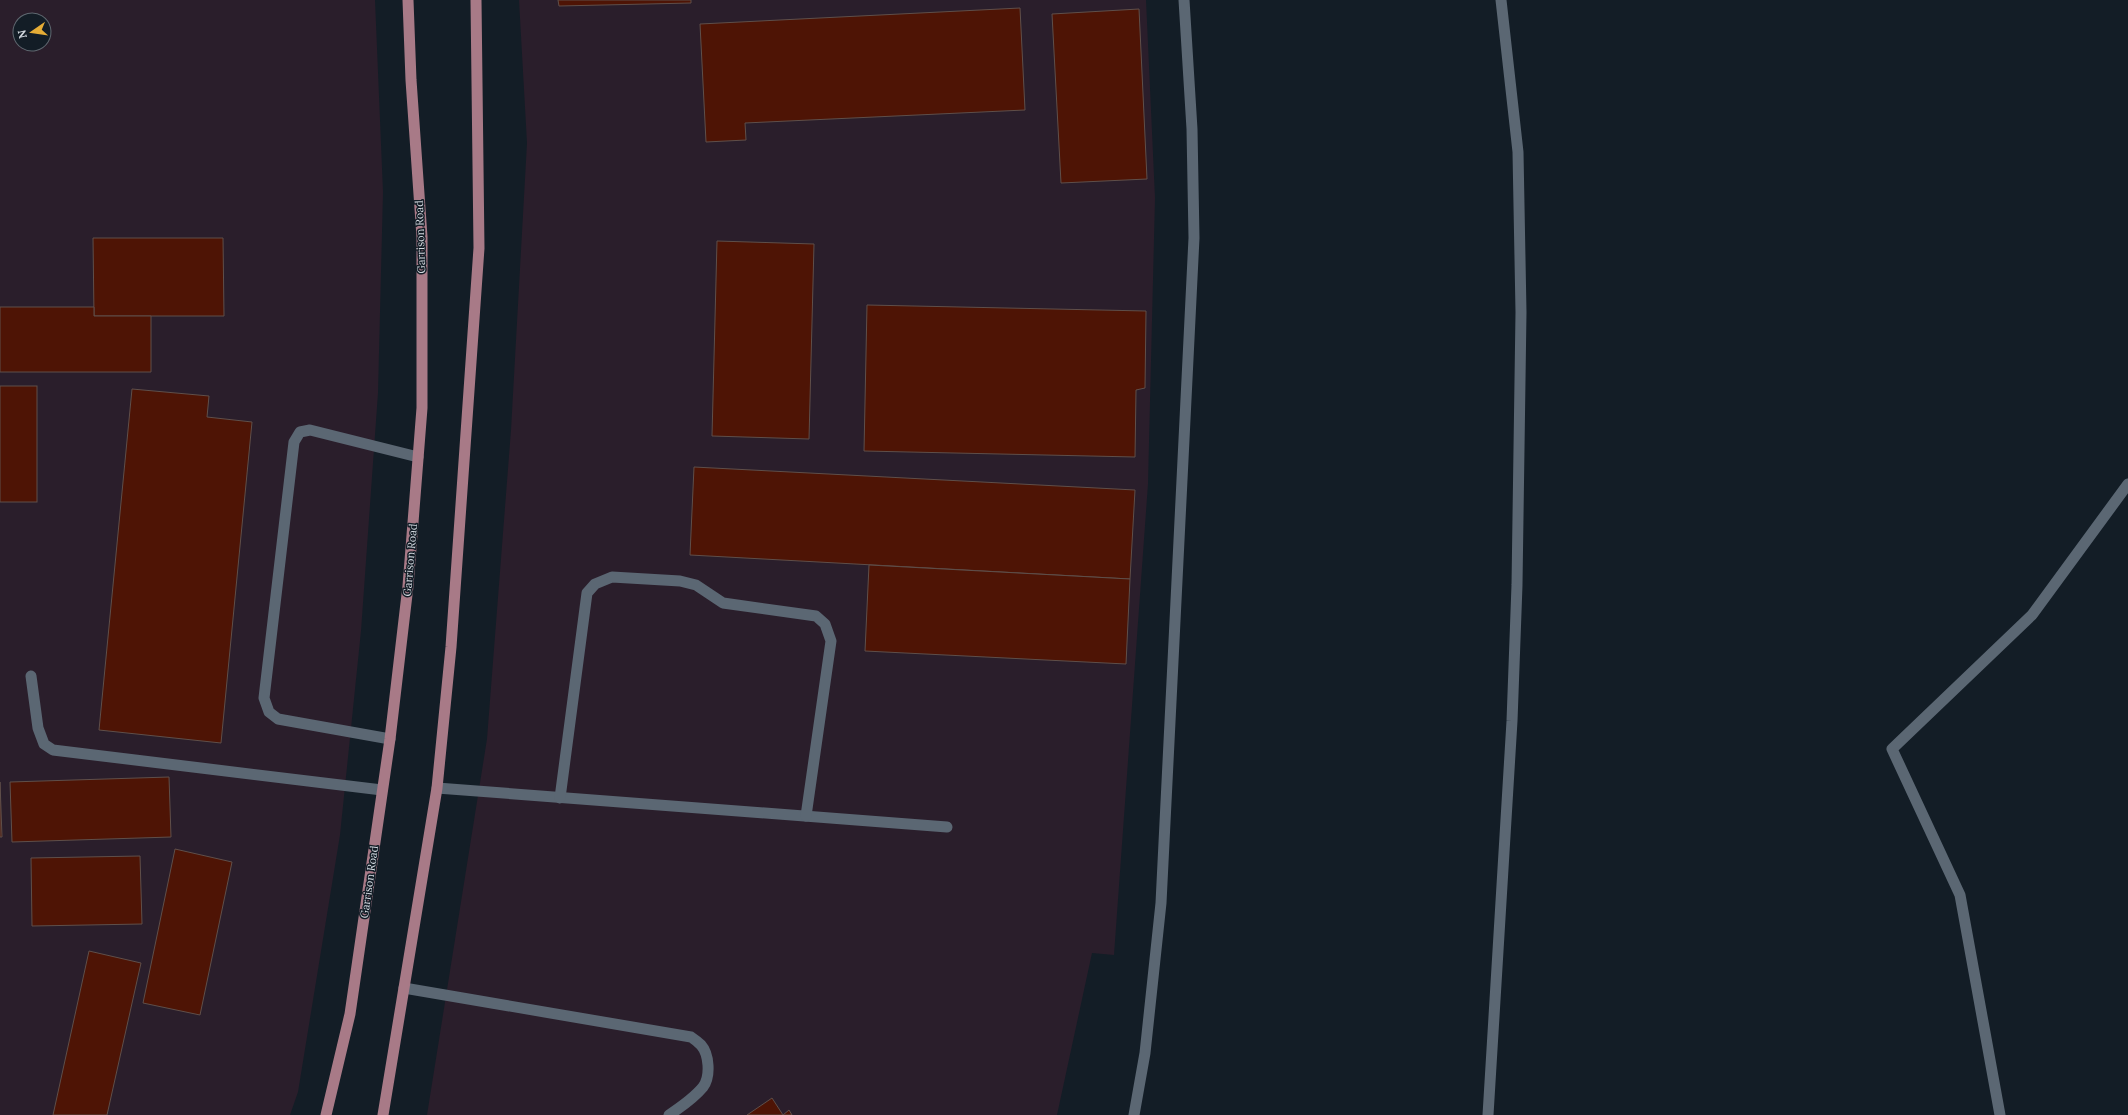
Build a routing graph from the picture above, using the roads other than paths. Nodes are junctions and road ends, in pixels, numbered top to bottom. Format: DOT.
graph roads {
  1 [pos="408,0"];
  2 [pos="476,0"];
  3 [pos="1184,0"];
  4 [pos="1501,0"];
  5 [pos="418,457"];
  6 [pos="2128,484"];
  7 [pos="31,676"];
  8 [pos="390,739"];
  9 [pos="437,788"];
  10 [pos="382,790"];
  11 [pos="560,798"];
  12 [pos="806,816"];
  13 [pos="947,827"];
  14 [pos="404,988"];
  15 [pos="326,1115"];
  16 [pos="383,1115"];
  17 [pos="669,1115"];
  18 [pos="1134,1115"];
  19 [pos="1488,1115"];
  20 [pos="2000,1115"];
  1 -- 5 [label="main road, Garrison Road"];
  2 -- 9 [label="main road"];
  3 -- 18 [label="street"];
  4 -- 19 [label="street"];
  5 -- 8 [label="main road, Garrison Road"];
  5 -- 8 [label="street"];
  6 -- 20 [label="street"];
  7 -- 10 [label="street"];
  8 -- 10 [label="main road, Garrison Road"];
  9 -- 11 [label="street"];
  9 -- 14 [label="main road"];
  10 -- 15 [label="main road, Garrison Road"];
  11 -- 12 [label="street"];
  11 -- 12 [label="street"];
  12 -- 13 [label="street"];
  14 -- 16 [label="main road"];
  14 -- 17 [label="street"];
}
